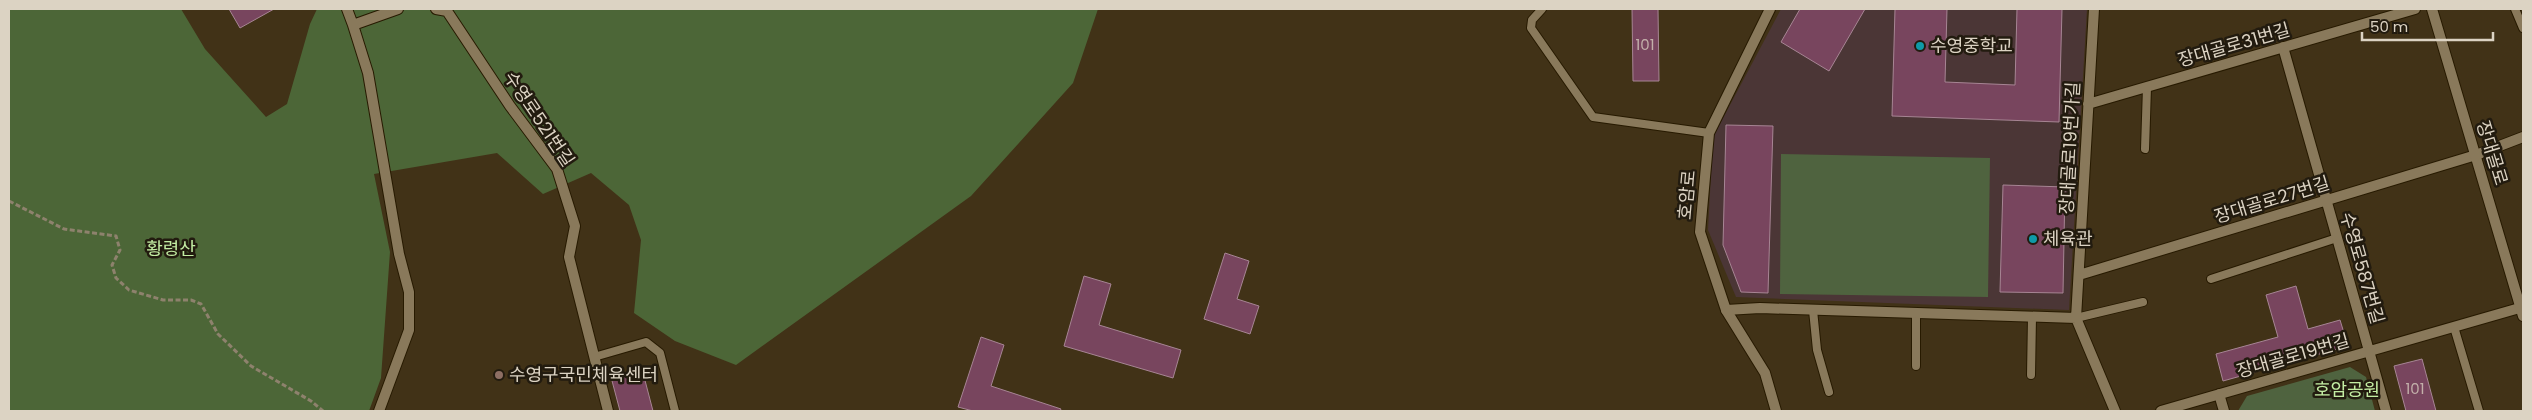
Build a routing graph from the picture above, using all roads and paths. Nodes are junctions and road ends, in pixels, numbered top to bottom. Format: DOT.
graph roads {
  1 [pos="348,9"];
  2 [pos="398,9"];
  3 [pos="436,9"];
  4 [pos="1542,9"];
  5 [pos="1770,9"];
  6 [pos="2094,9"];
  7 [pos="2415,9"];
  8 [pos="2432,9"];
  9 [pos="2515,9"];
  10 [pos="353,25"];
  11 [pos="2522,28"];
  12 [pos="2283,47"];
  13 [pos="2148,87"];
  14 [pos="2088,104"];
  15 [pos="1709,133"];
  16 [pos="2523,137"];
  17 [pos="2145,149"];
  18 [pos="2476,155"];
  19 [pos="2326,200"];
  20 [pos="9,201"];
  21 [pos="2337,238"];
  22 [pos="2079,275"];
  23 [pos="2211,279"];
  24 [pos="2143,302"];
  25 [pos="1726,310"];
  26 [pos="1813,310"];
  27 [pos="2522,310"];
  28 [pos="1916,313"];
  29 [pos="2032,317"];
  30 [pos="2076,318"];
  31 [pos="2454,327"];
  32 [pos="2369,351"];
  33 [pos="594,357"];
  34 [pos="1916,366"];
  35 [pos="2031,375"];
  36 [pos="1829,392"];
  37 [pos="2219,394"];
  38 [pos="323,411"];
  39 [pos="379,411"];
  40 [pos="608,411"];
  41 [pos="676,411"];
  42 [pos="1776,411"];
  43 [pos="2115,411"];
  44 [pos="2161,411"];
  45 [pos="2224,411"];
  46 [pos="2386,411"];
  47 [pos="2479,411"];
  1 -- 10 [label="street"];
  2 -- 10 [label="street"];
  3 -- 33 [label="street, 수영로521번길"];
  4 -- 15 [label="lane"];
  5 -- 15 [label="street, 호암로"];
  6 -- 14 [label="street, 장대골로19번가길"];
  7 -- 12 [label="street, 장대골로31번길"];
  8 -- 18 [label="street, 장대골로"];
  9 -- 11 [label="lane"];
  10 -- 39 [label="street"];
  12 -- 13 [label="street, 장대골로31번길"];
  12 -- 19 [label="street, 수영로587번길"];
  13 -- 14 [label="street, 장대골로31번길"];
  13 -- 17 [label="lane"];
  14 -- 22 [label="street, 장대골로19번가길"];
  15 -- 25 [label="street, 호암로"];
  16 -- 18 [label="street, 장대골로27번길"];
  18 -- 19 [label="street, 장대골로27번길"];
  18 -- 27 [label="street, 장대골로"];
  19 -- 21 [label="street, 수영로587번길"];
  19 -- 22 [label="street, 장대골로27번길"];
  20 -- 38 [label="path"];
  21 -- 23 [label="lane"];
  21 -- 32 [label="street, 수영로587번길"];
  22 -- 30 [label="street, 장대골로19번가길"];
  24 -- 30 [label="lane"];
  25 -- 26 [label="street"];
  25 -- 42 [label="street, 호암로"];
  26 -- 28 [label="street"];
  26 -- 36 [label="lane"];
  27 -- 31 [label="street, 장대골로19번길"];
  28 -- 29 [label="street"];
  28 -- 34 [label="lane"];
  29 -- 30 [label="street"];
  29 -- 35 [label="lane"];
  30 -- 43 [label="street, 장대골로19번가길"];
  31 -- 32 [label="street, 장대골로19번길"];
  31 -- 47 [label="lane"];
  32 -- 37 [label="street, 장대골로19번길"];
  32 -- 46 [label="street, 수영로587번길"];
  33 -- 40 [label="street, 수영로521번길"];
  33 -- 41 [label="lane"];
  37 -- 44 [label="street, 장대골로19번길"];
  37 -- 45 [label="street"];
}
